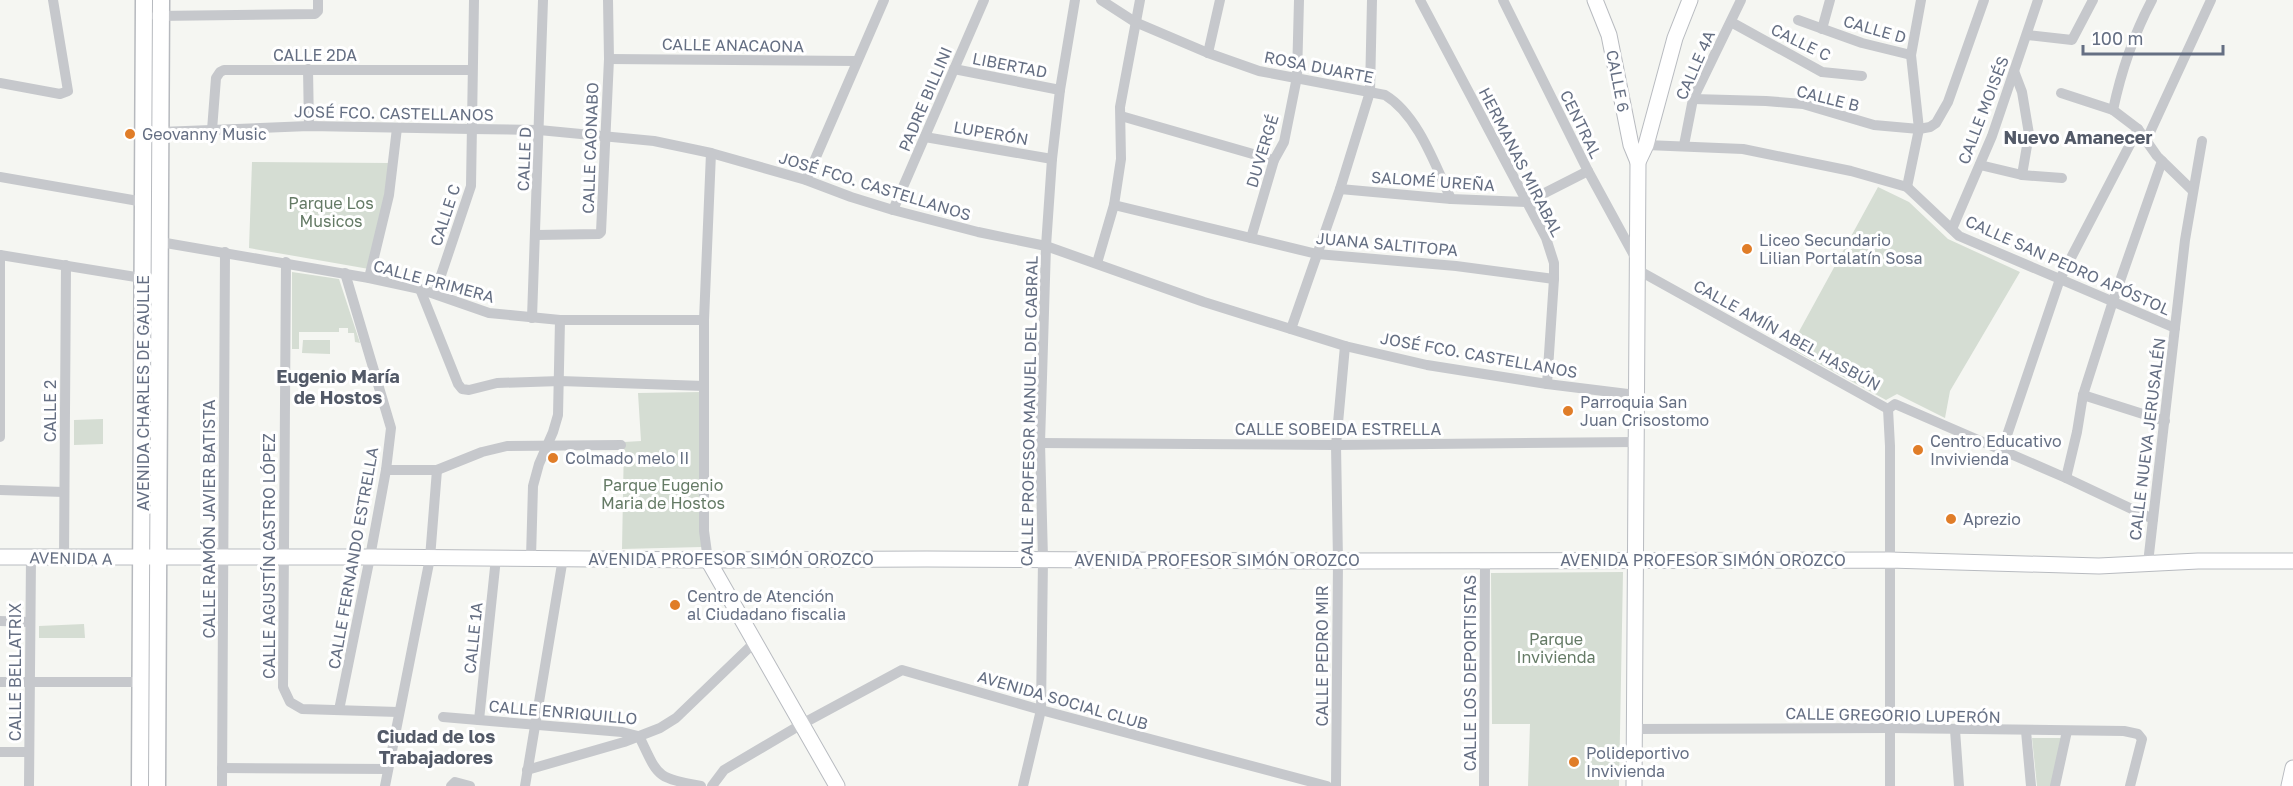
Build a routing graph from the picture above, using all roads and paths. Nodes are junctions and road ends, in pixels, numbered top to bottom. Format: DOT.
graph roads {
  1 [pos="54,0"];
  2 [pos="318,0"];
  3 [pos="474,0"];
  4 [pos="543,0"];
  5 [pos="608,0"];
  6 [pos="884,0"];
  7 [pos="984,0"];
  8 [pos="1075,0"];
  9 [pos="1101,0"];
  10 [pos="1140,0"];
  11 [pos="1221,0"];
  12 [pos="1299,0"];
  13 [pos="1372,0"];
  14 [pos="1420,0"];
  15 [pos="1503,0"];
  16 [pos="1595,0"];
  17 [pos="1690,0"];
  18 [pos="1741,0"];
  19 [pos="1830,0"];
  20 [pos="1921,0"];
  21 [pos="1984,0"];
  22 [pos="2038,0"];
  23 [pos="2093,0"];
  24 [pos="2152,0"];
  25 [pos="2211,0"];
  26 [pos="153,8"];
  27 [pos="1798,20"];
  28 [pos="1135,22"];
  29 [pos="1731,22"];
  30 [pos="1822,29"];
  31 [pos="2027,35"];
  32 [pos="1208,53"];
  33 [pos="1911,55"];
  34 [pos="609,59"];
  35 [pos="857,61"];
  36 [pos="308,69"];
  37 [pos="954,69"];
  38 [pos="471,70"];
  39 [pos="2014,71"];
  40 [pos="1862,76"];
  41 [pos="1297,77"];
  42 [pos="0,83"];
  43 [pos="1060,90"];
  44 [pos="1370,92"];
  45 [pos="2061,93"];
  46 [pos="1693,99"];
  47 [pos="2113,110"];
  48 [pos="1121,116"];
  49 [pos="309,126"];
  50 [pos="397,128"];
  51 [pos="471,129"];
  52 [pos="1919,129"];
  53 [pos="2138,129"];
  54 [pos="212,130"];
  55 [pos="539,130"];
  56 [pos="160,132"];
  57 [pos="604,135"];
  58 [pos="925,137"];
  59 [pos="2146,141"];
  60 [pos="2202,141"];
  61 [pos="1646,145"];
  62 [pos="1684,145"];
  63 [pos="711,153"];
  64 [pos="1052,159"];
  65 [pos="1274,160"];
  66 [pos="2162,161"];
  67 [pos="1638,162"];
  68 [pos="1980,165"];
  69 [pos="1588,171"];
  70 [pos="2022,175"];
  71 [pos="0,177"];
  72 [pos="2062,178"];
  73 [pos="806,180"];
  74 [pos="1907,187"];
  75 [pos="1340,189"];
  76 [pos="2193,191"];
  77 [pos="1451,199"];
  78 [pos="144,202"];
  79 [pos="1527,202"];
  80 [pos="1114,205"];
  81 [pos="893,210"];
  82 [pos="1952,229"];
  83 [pos="536,235"];
  84 [pos="1251,238"];
  85 [pos="160,242"];
  86 [pos="1046,246"];
  87 [pos="225,252"];
  88 [pos="1317,254"];
  89 [pos="0,255"];
  90 [pos="286,262"];
  91 [pos="1097,263"];
  92 [pos="1636,264"];
  93 [pos="66,265"];
  94 [pos="345,273"];
  95 [pos="143,277"];
  96 [pos="369,278"];
  97 [pos="1554,279"];
  98 [pos="2060,279"];
  99 [pos="160,284"];
  100 [pos="420,289"];
  101 [pos="435,293"];
  102 [pos="2112,301"];
  103 [pos="532,318"];
  104 [pos="560,320"];
  105 [pos="704,320"];
  106 [pos="2175,328"];
  107 [pos="1291,329"];
  108 [pos="1345,346"];
  109 [pos="560,381"];
  110 [pos="1547,384"];
  111 [pos="704,386"];
  112 [pos="1636,394"];
  113 [pos="2083,395"];
  114 [pos="1888,409"];
  115 [pos="2165,421"];
  116 [pos="0,437"];
  117 [pos="1636,442"];
  118 [pos="1041,443"];
  119 [pos="548,444"];
  120 [pos="621,445"];
  121 [pos="1336,445"];
  122 [pos="2002,450"];
  123 [pos="386,470"];
  124 [pos="437,470"];
  125 [pos="2066,478"];
  126 [pos="0,490"];
  127 [pos="64,492"];
  128 [pos="2153,519"];
  129 [pos="0,557"];
  130 [pos="31,557"];
  131 [pos="370,557"];
  132 [pos="64,558"];
  133 [pos="150,558"];
  134 [pos="225,558"];
  135 [pos="283,558"];
  136 [pos="430,558"];
  137 [pos="496,558"];
  138 [pos="531,558"];
  139 [pos="563,558"];
  140 [pos="1042,559"];
  141 [pos="708,560"];
  142 [pos="1485,560"];
  143 [pos="1636,560"];
  144 [pos="1889,560"];
  145 [pos="1338,561"];
  146 [pos="2293,561"];
  147 [pos="2148,563"];
  148 [pos="0,621"];
  149 [pos="30,622"];
  150 [pos="755,642"];
  151 [pos="0,682"];
  152 [pos="30,682"];
  153 [pos="141,682"];
  154 [pos="339,710"];
  155 [pos="1041,710"];
  156 [pos="398,712"];
  157 [pos="443,717"];
  158 [pos="479,720"];
  159 [pos="534,724"];
  160 [pos="802,724"];
  161 [pos="1889,728"];
  162 [pos="1635,729"];
  163 [pos="1955,730"];
  164 [pos="2026,731"];
  165 [pos="2067,731"];
  166 [pos="639,736"];
  167 [pos="0,752"];
  168 [pos="30,752"];
  169 [pos="222,768"];
  170 [pos="2293,768"];
  171 [pos="388,769"];
  172 [pos="528,770"];
  173 [pos="453,784"];
  174 [pos="29,786"];
  175 [pos="140,786"];
  176 [pos="157,786"];
  177 [pos="222,786"];
  178 [pos="385,786"];
  179 [pos="470,786"];
  180 [pos="525,786"];
  181 [pos="701,786"];
  182 [pos="712,786"];
  183 [pos="837,786"];
  184 [pos="1023,786"];
  185 [pos="1327,786"];
  186 [pos="1336,786"];
  187 [pos="1484,786"];
  188 [pos="1634,786"];
  189 [pos="1890,786"];
  190 [pos="1959,786"];
  191 [pos="2031,786"];
  192 [pos="2055,786"];
  193 [pos="2130,786"];
  194 [pos="2289,786"];
  1 -- 42 [label="street"];
  2 -- 26 [label="street"];
  3 -- 38 [label="street, CALLE C"];
  4 -- 55 [label="street, CALLE D"];
  5 -- 34 [label="street, CALLE CAONABO"];
  6 -- 35 [label="street"];
  7 -- 37 [label="street, PADRE BILLINI"];
  8 -- 43 [label="street, CALLE PROFESOR MANUEL DEL CABRAL"];
  9 -- 28 [label="street, ROSA DUARTE"];
  10 -- 28 [label="street"];
  11 -- 32 [label="street"];
  12 -- 41 [label="street, DUVERGÉ"];
  13 -- 44 [label="street"];
  14 -- 79 [label="street, HERMANAS MIRABAL"];
  15 -- 69 [label="street, CENTRAL"];
  16 -- 67 [label="main road, CALLE 6"];
  17 -- 61 [label="main road"];
  18 -- 29 [label="street, CALLE 4A"];
  19 -- 30 [label="street"];
  20 -- 33 [label="street"];
  21 -- 52 [label="street"];
  22 -- 31 [label="street, CALLE MOISÉS"];
  23 -- 31 [label="street"];
  24 -- 47 [label="street"];
  25 -- 59 [label="street"];
  26 -- 56 [label="main road, AVENIDA CHARLES DE GAULLE"];
  26 -- 78 [label="main road, AVENIDA CHARLES DE GAULLE"];
  27 -- 30 [label="street, CALLE D"];
  28 -- 32 [label="street, ROSA DUARTE"];
  28 -- 48 [label="street"];
  29 -- 40 [label="street, CALLE C"];
  29 -- 46 [label="street, CALLE 4A"];
  30 -- 33 [label="street, CALLE D"];
  31 -- 39 [label="street, CALLE MOISÉS"];
  32 -- 41 [label="street, ROSA DUARTE"];
  33 -- 52 [label="street"];
  34 -- 35 [label="street, CALLE ANACAONA"];
  34 -- 57 [label="street, CALLE CAONABO"];
  35 -- 73 [label="street"];
  36 -- 38 [label="street, CALLE 2DA"];
  36 -- 49 [label="street"];
  36 -- 54 [label="street, CALLE 2DA"];
  37 -- 43 [label="street, LIBERTAD"];
  37 -- 58 [label="street, PADRE BILLINI"];
  38 -- 51 [label="street, CALLE C"];
  39 -- 68 [label="street, CALLE MOISÉS"];
  39 -- 70 [label="street"];
  41 -- 44 [label="street, ROSA DUARTE"];
  41 -- 65 [label="street, DUVERGÉ"];
  43 -- 64 [label="street, CALLE PROFESOR MANUEL DEL CABRAL"];
  44 -- 75 [label="street"];
  44 -- 77 [label="street, ROSA DUARTE"];
  45 -- 47 [label="street"];
  46 -- 52 [label="street, CALLE B"];
  46 -- 62 [label="street, CALLE 4A"];
  47 -- 53 [label="street"];
  48 -- 65 [label="street"];
  48 -- 80 [label="street"];
  49 -- 50 [label="street, JOSÉ FCO. CASTELLANOS"];
  49 -- 54 [label="street, JOSÉ FCO. CASTELLANOS"];
  50 -- 51 [label="street, JOSÉ FCO. CASTELLANOS"];
  50 -- 96 [label="street"];
  51 -- 55 [label="street, JOSÉ FCO. CASTELLANOS"];
  51 -- 101 [label="street, CALLE C"];
  52 -- 74 [label="street"];
  53 -- 59 [label="street"];
  53 -- 98 [label="street"];
  54 -- 56 [label="street, JOSÉ FCO. CASTELLANOS"];
  55 -- 57 [label="street, JOSÉ FCO. CASTELLANOS"];
  55 -- 83 [label="street, CALLE D"];
  56 -- 85 [label="main road, AVENIDA CHARLES DE GAULLE"];
  57 -- 63 [label="street, JOSÉ FCO. CASTELLANOS"];
  57 -- 83 [label="street, CALLE CAONABO"];
  58 -- 64 [label="street, LUPERÓN"];
  58 -- 81 [label="street, PADRE BILLINI"];
  59 -- 66 [label="street"];
  60 -- 76 [label="street, CALLE NUEVA JERUSALÉN"];
  61 -- 62 [label="street, CALLE SAN PEDRO APÓSTOL"];
  61 -- 67 [label="main road"];
  62 -- 74 [label="street, CALLE SAN PEDRO APÓSTOL"];
  63 -- 73 [label="street, JOSÉ FCO. CASTELLANOS"];
  63 -- 105 [label="street"];
  64 -- 86 [label="street, CALLE PROFESOR MANUEL DEL CABRAL"];
  65 -- 84 [label="street, DUVERGÉ"];
  66 -- 76 [label="street"];
  66 -- 102 [label="street"];
  67 -- 92 [label="main road"];
  68 -- 70 [label="street"];
  68 -- 82 [label="street, CALLE MOISÉS"];
  69 -- 79 [label="street, SALOMÉ UREÑA"];
  69 -- 92 [label="street, CENTRAL"];
  70 -- 72 [label="street"];
  71 -- 78 [label="street"];
  73 -- 81 [label="street, JOSÉ FCO. CASTELLANOS"];
  74 -- 82 [label="street, CALLE SAN PEDRO APÓSTOL"];
  75 -- 77 [label="street, SALOMÉ UREÑA"];
  75 -- 88 [label="street"];
  76 -- 106 [label="street, CALLE NUEVA JERUSALÉN"];
  77 -- 79 [label="street, SALOMÉ UREÑA"];
  78 -- 95 [label="main road, AVENIDA CHARLES DE GAULLE"];
  79 -- 97 [label="street, HERMANAS MIRABAL"];
  80 -- 84 [label="street, JUANA SALTITOPA"];
  80 -- 91 [label="street"];
  81 -- 86 [label="street, JOSÉ FCO. CASTELLANOS"];
  82 -- 98 [label="street, CALLE SAN PEDRO APÓSTOL"];
  83 -- 103 [label="street, CALLE D"];
  84 -- 88 [label="street, JUANA SALTITOPA"];
  85 -- 87 [label="street, CALLE PRIMERA"];
  85 -- 99 [label="main road, AVENIDA CHARLES DE GAULLE"];
  86 -- 91 [label="street, JOSÉ FCO. CASTELLANOS"];
  86 -- 118 [label="street, CALLE PROFESOR MANUEL DEL CABRAL"];
  87 -- 90 [label="street, CALLE PRIMERA"];
  87 -- 134 [label="street, CALLE RAMÓN JAVIER BATISTA"];
  88 -- 97 [label="street, JUANA SALTITOPA"];
  88 -- 107 [label="street"];
  89 -- 93 [label="street"];
  89 -- 116 [label="street"];
  90 -- 94 [label="street, CALLE PRIMERA"];
  90 -- 135 [label="street, CALLE AGUSTÍN CASTRO LÓPEZ"];
  91 -- 107 [label="street, JOSÉ FCO. CASTELLANOS"];
  92 -- 112 [label="main road"];
  92 -- 114 [label="street, CALLE AMÍN ABEL HASBÚN"];
  93 -- 95 [label="street"];
  93 -- 127 [label="street, CALLE 2"];
  94 -- 96 [label="street, CALLE PRIMERA"];
  94 -- 123 [label="street, CALLE FERNANDO ESTRELLA"];
  95 -- 99 [label="street"];
  95 -- 133 [label="main road, AVENIDA CHARLES DE GAULLE"];
  96 -- 100 [label="street, CALLE PRIMERA"];
  97 -- 110 [label="street, HERMANAS MIRABAL"];
  98 -- 102 [label="street, CALLE SAN PEDRO APÓSTOL"];
  98 -- 122 [label="street"];
  99 -- 133 [label="main road, AVENIDA CHARLES DE GAULLE"];
  100 -- 101 [label="street, CALLE PRIMERA"];
  100 -- 109 [label="street"];
  101 -- 103 [label="street, CALLE PRIMERA"];
  102 -- 106 [label="street, CALLE SAN PEDRO APÓSTOL"];
  102 -- 113 [label="street"];
  103 -- 104 [label="street, CALLE PRIMERA"];
  104 -- 105 [label="street, CALLE PRIMERA"];
  104 -- 109 [label="street"];
  105 -- 111 [label="street"];
  106 -- 115 [label="street, CALLE NUEVA JERUSALÉN"];
  107 -- 108 [label="street, JOSÉ FCO. CASTELLANOS"];
  108 -- 110 [label="street, JOSÉ FCO. CASTELLANOS"];
  108 -- 121 [label="street, CALLE PEDRO MIR"];
  109 -- 111 [label="street"];
  109 -- 119 [label="street"];
  110 -- 112 [label="street, JOSÉ FCO. CASTELLANOS"];
  111 -- 141 [label="street"];
  112 -- 117 [label="main road"];
  113 -- 115 [label="street"];
  113 -- 125 [label="street"];
  114 -- 122 [label="street, CALLE AMÍN ABEL HASBÚN"];
  114 -- 144 [label="street"];
  115 -- 128 [label="street, CALLE NUEVA JERUSALÉN"];
  117 -- 121 [label="street, CALLE SOBEIDA ESTRELLA"];
  117 -- 143 [label="main road"];
  118 -- 121 [label="street, CALLE SOBEIDA ESTRELLA"];
  118 -- 140 [label="street, CALLE PROFESOR MANUEL DEL CABRAL"];
  119 -- 120 [label="street"];
  119 -- 124 [label="street"];
  119 -- 138 [label="street"];
  121 -- 145 [label="street, CALLE PEDRO MIR"];
  122 -- 125 [label="street, CALLE AMÍN ABEL HASBÚN"];
  123 -- 124 [label="street"];
  123 -- 131 [label="street, CALLE FERNANDO ESTRELLA"];
  124 -- 136 [label="street"];
  125 -- 128 [label="street, CALLE AMÍN ABEL HASBÚN"];
  126 -- 127 [label="street"];
  127 -- 132 [label="street, CALLE 2"];
  128 -- 147 [label="street, CALLE NUEVA JERUSALÉN"];
  129 -- 130 [label="main road, AVENIDA A"];
  130 -- 132 [label="main road, AVENIDA A"];
  130 -- 149 [label="street, CALLE BELLATRIX"];
  131 -- 135 [label="main road, AVENIDA PROFESOR SIMÓN OROZCO"];
  131 -- 136 [label="main road, AVENIDA PROFESOR SIMÓN OROZCO"];
  131 -- 154 [label="street, CALLE FERNANDO ESTRELLA"];
  132 -- 133 [label="main road, AVENIDA A"];
  133 -- 134 [label="main road, AVENIDA PROFESOR SIMÓN OROZCO"];
  133 -- 153 [label="main road, AVENIDA CHARLES DE GAULLE"];
  133 -- 176 [label="main road, AVENIDA CHARLES DE GAULLE"];
  134 -- 135 [label="main road, AVENIDA PROFESOR SIMÓN OROZCO"];
  134 -- 169 [label="street, CALLE RAMÓN JAVIER BATISTA"];
  135 -- 154 [label="street, CALLE AGUSTÍN CASTRO LÓPEZ"];
  136 -- 137 [label="main road, AVENIDA PROFESOR SIMÓN OROZCO"];
  136 -- 156 [label="street"];
  137 -- 138 [label="main road, AVENIDA PROFESOR SIMÓN OROZCO"];
  137 -- 158 [label="street, CALLE 1A"];
  138 -- 139 [label="main road, AVENIDA PROFESOR SIMÓN OROZCO"];
  139 -- 141 [label="main road, AVENIDA PROFESOR SIMÓN OROZCO"];
  139 -- 159 [label="street"];
  140 -- 141 [label="main road, AVENIDA PROFESOR SIMÓN OROZCO"];
  140 -- 145 [label="main road, AVENIDA PROFESOR SIMÓN OROZCO"];
  140 -- 155 [label="street, CALLE PROFESOR MANUEL DEL CABRAL"];
  141 -- 150 [label="main road"];
  142 -- 143 [label="main road, AVENIDA PROFESOR SIMÓN OROZCO"];
  142 -- 145 [label="main road, AVENIDA PROFESOR SIMÓN OROZCO"];
  142 -- 187 [label="street, CALLE LOS DEPORTISTAS"];
  143 -- 144 [label="main road, AVENIDA PROFESOR SIMÓN OROZCO"];
  143 -- 162 [label="main road"];
  144 -- 147 [label="main road, AVENIDA PROFESOR SIMÓN OROZCO"];
  144 -- 161 [label="street"];
  145 -- 186 [label="street, CALLE PEDRO MIR"];
  146 -- 147 [label="main road, AVENIDA PROFESOR SIMÓN OROZCO"];
  148 -- 149 [label="street"];
  149 -- 152 [label="street, CALLE BELLATRIX"];
  150 -- 160 [label="main road"];
  150 -- 166 [label="street, CALLE ENRIQUILLO"];
  151 -- 152 [label="street"];
  152 -- 153 [label="street"];
  152 -- 168 [label="street, CALLE BELLATRIX"];
  153 -- 175 [label="main road, AVENIDA CHARLES DE GAULLE"];
  154 -- 156 [label="street, CALLE AGUSTÍN CASTRO LÓPEZ"];
  155 -- 160 [label="street, AVENIDA SOCIAL CLUB"];
  155 -- 184 [label="street, CALLE PROFESOR MANUEL DEL CABRAL"];
  155 -- 185 [label="street, AVENIDA SOCIAL CLUB"];
  156 -- 171 [label="street"];
  157 -- 158 [label="street, CALLE ENRIQUILLO"];
  158 -- 159 [label="street, CALLE ENRIQUILLO"];
  159 -- 166 [label="street, CALLE ENRIQUILLO"];
  159 -- 172 [label="street"];
  160 -- 182 [label="street, AVENIDA SOCIAL CLUB"];
  160 -- 183 [label="main road"];
  161 -- 162 [label="street, CALLE GREGORIO LUPERÓN"];
  161 -- 163 [label="street, CALLE GREGORIO LUPERÓN"];
  161 -- 189 [label="street"];
  162 -- 188 [label="main road"];
  163 -- 164 [label="street, CALLE GREGORIO LUPERÓN"];
  163 -- 190 [label="street"];
  164 -- 165 [label="street, CALLE GREGORIO LUPERÓN"];
  164 -- 191 [label="street"];
  165 -- 192 [label="street"];
  165 -- 193 [label="street, CALLE GREGORIO LUPERÓN"];
  166 -- 172 [label="street"];
  166 -- 181 [label="street"];
  167 -- 168 [label="street"];
  168 -- 174 [label="street, CALLE BELLATRIX"];
  169 -- 171 [label="street"];
  169 -- 177 [label="street, CALLE RAMÓN JAVIER BATISTA"];
  170 -- 194 [label="main road"];
  171 -- 178 [label="street"];
  172 -- 180 [label="street"];
  173 -- 179 [label="street"];
}
